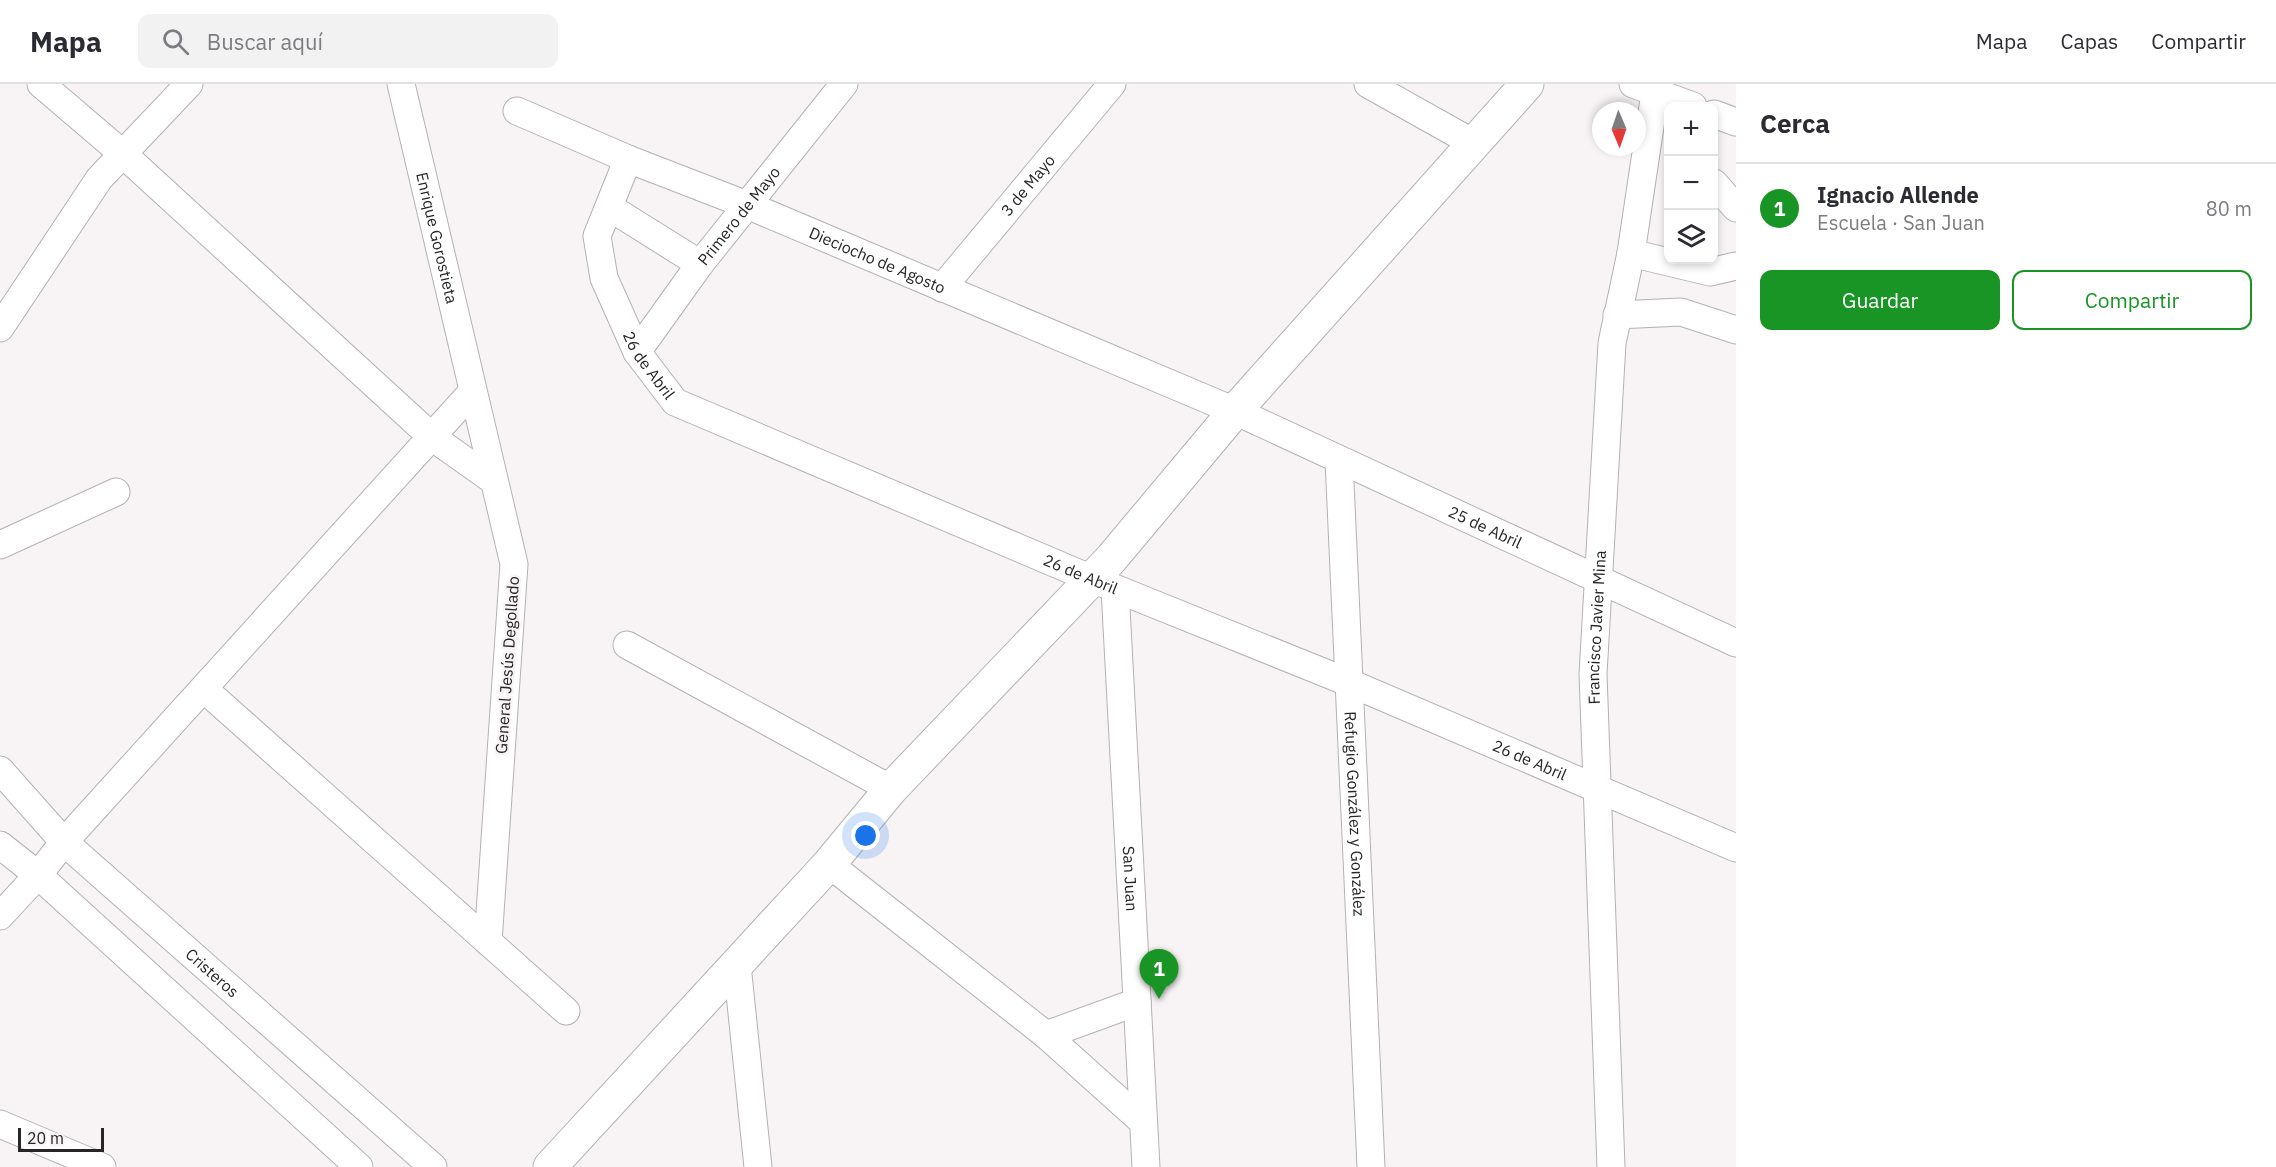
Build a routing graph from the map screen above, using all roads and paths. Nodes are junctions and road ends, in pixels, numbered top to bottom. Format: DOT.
graph roads {
  1 [pos="40,84"];
  2 [pos="189,84"];
  3 [pos="401,84"];
  4 [pos="844,84"];
  5 [pos="1112,84"];
  6 [pos="1368,84"];
  7 [pos="1527,84"];
  8 [pos="1644,88"];
  9 [pos="1682,102"];
  10 [pos="517,111"];
  11 [pos="1718,116"];
  12 [pos="1736,122"];
  13 [pos="1659,130"];
  14 [pos="1475,144"];
  15 [pos="123,154"];
  16 [pos="628,159"];
  17 [pos="1718,188"];
  18 [pos="747,205"];
  19 [pos="609,207"];
  20 [pos="1736,208"];
  21 [pos="1631,253"];
  22 [pos="700,264"];
  23 [pos="1736,266"];
  24 [pos="942,288"];
  25 [pos="1617,315"];
  26 [pos="0,328"];
  27 [pos="1736,330"];
  28 [pos="637,352"];
  29 [pos="472,392"];
  30 [pos="1235,411"];
  31 [pos="432,437"];
  32 [pos="1339,460"];
  33 [pos="494,481"];
  34 [pos="116,492"];
  35 [pos="0,545"];
  36 [pos="1600,580"];
  37 [pos="1103,584"];
  38 [pos="1736,643"];
  39 [pos="627,645"];
  40 [pos="1350,683"];
  41 [pos="204,689"];
  42 [pos="0,770"];
  43 [pos="1597,788"];
  44 [pos="891,789"];
  45 [pos="64,842"];
  46 [pos="0,845"];
  47 [pos="1736,848"];
  48 [pos="829,864"];
  49 [pos="38,875"];
  50 [pos="0,916"];
  51 [pos="488,942"];
  52 [pos="736,965"];
  53 [pos="1137,1002"];
  54 [pos="566,1011"];
  55 [pos="1046,1035"];
  56 [pos="1143,1122"];
  57 [pos="0,1124"];
  58 [pos="102,1167"];
  59 [pos="359,1167"];
  60 [pos="433,1167"];
  61 [pos="550,1167"];
  62 [pos="758,1167"];
  63 [pos="1146,1167"];
  64 [pos="1371,1167"];
  65 [pos="1611,1167"];
  1 -- 15 [label="street"];
  2 -- 15 [label="street"];
  3 -- 29 [label="street, Enrique Gorostieta"];
  4 -- 18 [label="street, Primero de Mayo"];
  5 -- 24 [label="street, 3 de Mayo"];
  6 -- 14 [label="street"];
  7 -- 14 [label="main road"];
  8 -- 9 [label="street"];
  8 -- 13 [label="street, Francisco Javier Mina"];
  10 -- 16 [label="street, Dieciocho de Agosto"];
  11 -- 12 [label="street"];
  13 -- 21 [label="street, Francisco Javier Mina"];
  14 -- 30 [label="main road"];
  15 -- 26 [label="street"];
  15 -- 31 [label="street"];
  16 -- 18 [label="street, Dieciocho de Agosto"];
  16 -- 19 [label="street, 26 de Abril"];
  17 -- 20 [label="street"];
  18 -- 22 [label="street, Primero de Mayo"];
  18 -- 24 [label="street, Dieciocho de Agosto"];
  19 -- 22 [label="street"];
  19 -- 28 [label="street, 26 de Abril"];
  21 -- 23 [label="street"];
  21 -- 25 [label="street, Francisco Javier Mina"];
  22 -- 28 [label="street, Primero de Mayo"];
  24 -- 30 [label="street, Dieciocho de Agosto"];
  25 -- 27 [label="street"];
  25 -- 36 [label="street, Francisco Javier Mina"];
  28 -- 37 [label="street, 26 de Abril"];
  29 -- 31 [label="street"];
  29 -- 33 [label="street, General Jesús Degollado"];
  30 -- 32 [label="street, 25 de Abril"];
  30 -- 37 [label="main road"];
  31 -- 33 [label="street"];
  31 -- 41 [label="street"];
  32 -- 36 [label="street, 25 de Abril"];
  32 -- 40 [label="street, Refugio González y González"];
  33 -- 51 [label="street, General Jesús Degollado"];
  34 -- 35 [label="street"];
  36 -- 38 [label="street, 25 de Abril"];
  36 -- 43 [label="street, Francisco Javier Mina"];
  37 -- 40 [label="street, 26 de Abril"];
  37 -- 44 [label="main road"];
  37 -- 53 [label="street, San Juan"];
  39 -- 44 [label="street"];
  40 -- 43 [label="street, 26 de Abril"];
  40 -- 64 [label="street, Refugio González y González"];
  41 -- 45 [label="street"];
  41 -- 51 [label="street"];
  42 -- 45 [label="street, Cristeros"];
  43 -- 47 [label="street, 26 de Abril"];
  43 -- 65 [label="street, Francisco Javier Mina"];
  44 -- 48 [label="main road"];
  45 -- 49 [label="street"];
  45 -- 60 [label="street, Cristeros"];
  46 -- 49 [label="street"];
  48 -- 52 [label="main road"];
  48 -- 55 [label="street"];
  49 -- 50 [label="street"];
  49 -- 59 [label="street"];
  51 -- 54 [label="street"];
  52 -- 61 [label="main road"];
  52 -- 62 [label="street"];
  53 -- 55 [label="street"];
  53 -- 56 [label="street, San Juan"];
  55 -- 56 [label="street"];
  56 -- 63 [label="street, San Juan"];
  57 -- 58 [label="street"];
}
